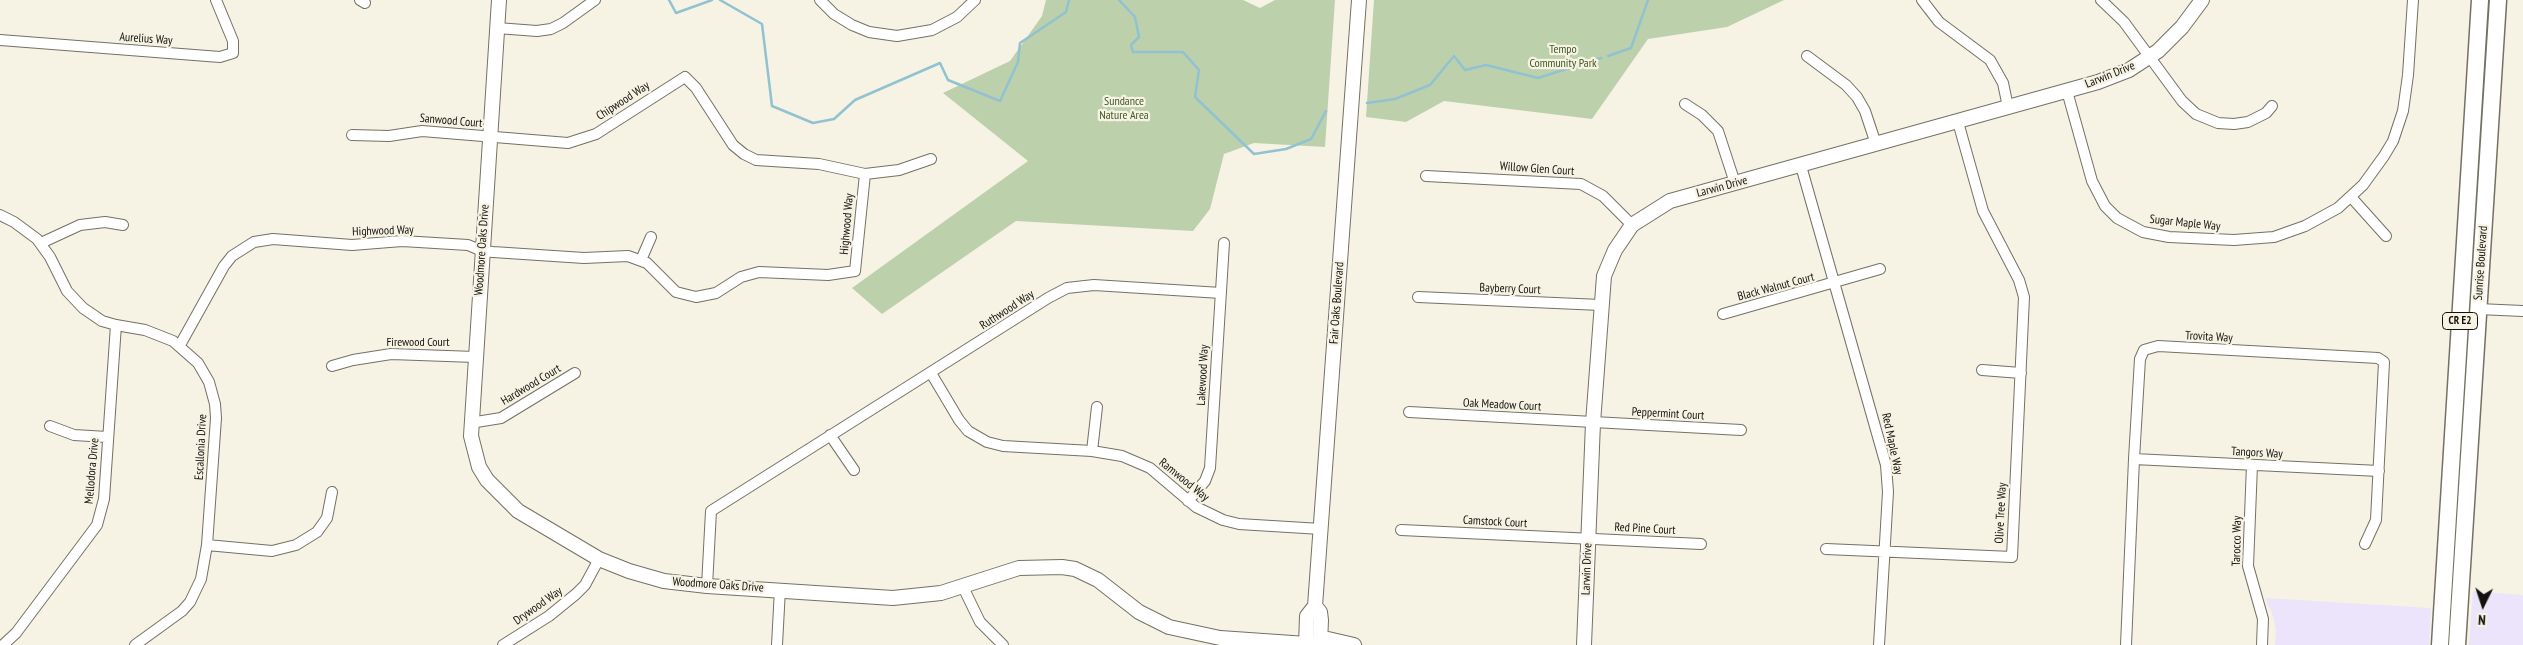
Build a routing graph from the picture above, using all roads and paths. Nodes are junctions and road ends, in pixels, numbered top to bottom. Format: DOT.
graph roads {
  1 [pos="216,0"];
  2 [pos="499,0"];
  3 [pos="595,0"];
  4 [pos="820,0"];
  5 [pos="975,0"];
  6 [pos="1359,0"];
  7 [pos="1922,0"];
  8 [pos="2101,0"];
  9 [pos="2202,0"];
  10 [pos="2413,0"];
  11 [pos="2480,0"];
  12 [pos="2498,0"];
  13 [pos="497,28"];
  14 [pos="0,40"];
  15 [pos="1807,56"];
  16 [pos="2150,57"];
  17 [pos="2067,91"];
  18 [pos="1685,104"];
  19 [pos="2272,106"];
  20 [pos="2008,107"];
  21 [pos="1958,122"];
  22 [pos="352,134"];
  23 [pos="490,138"];
  24 [pos="1876,144"];
  25 [pos="931,159"];
  26 [pos="1801,166"];
  27 [pos="865,174"];
  28 [pos="1426,176"];
  29 [pos="1734,183"];
  30 [pos="2351,197"];
  31 [pos="0,215"];
  32 [pos="122,225"];
  33 [pos="1632,225"];
  34 [pos="2386,236"];
  35 [pos="651,237"];
  36 [pos="1224,243"];
  37 [pos="41,244"];
  38 [pos="482,251"];
  39 [pos="641,260"];
  40 [pos="1880,270"];
  41 [pos="1834,283"];
  42 [pos="1221,293"];
  43 [pos="1418,297"];
  44 [pos="1601,305"];
  45 [pos="2478,309"];
  46 [pos="2523,311"];
  47 [pos="1723,314"];
  48 [pos="116,326"];
  49 [pos="180,345"];
  50 [pos="475,357"];
  51 [pos="332,366"];
  52 [pos="1982,370"];
  53 [pos="575,373"];
  54 [pos="932,373"];
  55 [pos="2021,373"];
  56 [pos="1097,407"];
  57 [pos="1409,412"];
  58 [pos="470,423"];
  59 [pos="1594,423"];
  60 [pos="50,426"];
  61 [pos="1741,430"];
  62 [pos="830,435"];
  63 [pos="107,438"];
  64 [pos="1092,451"];
  65 [pos="2134,459"];
  66 [pos="2252,465"];
  67 [pos="854,470"];
  68 [pos="2379,471"];
  69 [pos="332,492"];
  70 [pos="1188,502"];
  71 [pos="1321,528"];
  72 [pos="1401,530"];
  73 [pos="1588,539"];
  74 [pos="1701,544"];
  75 [pos="2365,544"];
  76 [pos="207,546"];
  77 [pos="1826,549"];
  78 [pos="1884,552"];
  79 [pos="599,559"];
  80 [pos="707,586"];
  81 [pos="964,587"];
  82 [pos="780,589"];
  83 [pos="1314,644"];
  84 [pos="3,645"];
  85 [pos="135,645"];
  86 [pos="503,645"];
  87 [pos="777,645"];
  88 [pos="1003,645"];
  89 [pos="1354,645"];
  90 [pos="1584,645"];
  91 [pos="1879,645"];
  92 [pos="2126,645"];
  93 [pos="2262,645"];
  94 [pos="2440,645"];
  95 [pos="2457,645"];
  1 -- 14 [label="street, Aurelius Way"];
  2 -- 13 [label="street, Woodmore Oaks Drive"];
  3 -- 13 [label="street"];
  4 -- 5 [label="street"];
  6 -- 71 [label="street, Fair Oaks Boulevard"];
  7 -- 20 [label="street"];
  8 -- 16 [label="street"];
  9 -- 16 [label="street, Larwin Drive"];
  10 -- 30 [label="street, Sugar Maple Way"];
  11 -- 94 [label="main road, Sunrise Boulevard / CR E2"];
  12 -- 45 [label="main road, Sunrise Boulevard / CR E2"];
  13 -- 23 [label="street, Woodmore Oaks Drive"];
  15 -- 24 [label="street"];
  16 -- 17 [label="street, Larwin Drive"];
  16 -- 19 [label="street"];
  17 -- 20 [label="street, Larwin Drive"];
  17 -- 30 [label="street, Sugar Maple Way"];
  18 -- 29 [label="street"];
  20 -- 21 [label="street, Larwin Drive"];
  21 -- 24 [label="street, Larwin Drive"];
  21 -- 55 [label="street, Olive Tree Way"];
  22 -- 23 [label="street, Sanwood Court"];
  23 -- 27 [label="street, Chipwood Way"];
  23 -- 38 [label="street, Woodmore Oaks Drive"];
  24 -- 26 [label="street, Larwin Drive"];
  25 -- 27 [label="street"];
  26 -- 29 [label="street, Larwin Drive"];
  26 -- 41 [label="street, Red Maple Way"];
  27 -- 39 [label="street, Highwood Way"];
  28 -- 33 [label="street, Willow Glen Court"];
  29 -- 33 [label="street, Larwin Drive"];
  30 -- 34 [label="street"];
  31 -- 37 [label="street, Escallonia Drive"];
  32 -- 37 [label="street"];
  33 -- 44 [label="street, Larwin Drive"];
  35 -- 39 [label="street"];
  36 -- 42 [label="street, Lakewood Way"];
  37 -- 48 [label="street, Escallonia Drive"];
  38 -- 39 [label="street, Highwood Way"];
  38 -- 49 [label="street, Highwood Way"];
  38 -- 50 [label="street, Woodmore Oaks Drive"];
  40 -- 41 [label="street"];
  41 -- 47 [label="street, Black Walnut Court"];
  41 -- 78 [label="street, Red Maple Way"];
  42 -- 54 [label="street, Ruthwood Way"];
  42 -- 70 [label="street, Lakewood Way"];
  43 -- 44 [label="street, Bayberry Court"];
  44 -- 59 [label="street, Larwin Drive"];
  45 -- 46 [label="street"];
  45 -- 95 [label="main road, Sunrise Boulevard / CR E2"];
  48 -- 49 [label="street, Escallonia Drive"];
  48 -- 63 [label="street, Mellodora Drive"];
  49 -- 76 [label="street, Escallonia Drive"];
  50 -- 51 [label="street, Firewood Court"];
  50 -- 58 [label="street, Woodmore Oaks Drive"];
  52 -- 55 [label="street"];
  53 -- 58 [label="street, Hardwood Court"];
  54 -- 62 [label="street, Ruthwood Way"];
  54 -- 64 [label="street, Ramwood Way"];
  55 -- 78 [label="street, Olive Tree Way"];
  56 -- 64 [label="street"];
  57 -- 59 [label="street, Oak Meadow Court"];
  58 -- 79 [label="street, Woodmore Oaks Drive"];
  59 -- 61 [label="street, Peppermint Court"];
  59 -- 73 [label="street, Larwin Drive"];
  60 -- 63 [label="street"];
  62 -- 67 [label="street"];
  62 -- 80 [label="street, Ruthwood Way"];
  63 -- 84 [label="street, Mellodora Drive"];
  64 -- 70 [label="street, Ramwood Way"];
  65 -- 66 [label="street, Tangors Way"];
  65 -- 68 [label="street, Trovita Way"];
  65 -- 92 [label="street, Trovita Way"];
  66 -- 68 [label="street, Tangors Way"];
  66 -- 93 [label="street, Tarocco Way"];
  68 -- 75 [label="street, Trovita Way"];
  69 -- 76 [label="street"];
  70 -- 71 [label="street, Ramwood Way"];
  71 -- 83 [label="street, Fair Oaks Boulevard"];
  72 -- 73 [label="street, Camstock Court"];
  73 -- 74 [label="street, Red Pine Court"];
  73 -- 90 [label="street, Larwin Drive"];
  76 -- 85 [label="street, Escallonia Drive"];
  77 -- 78 [label="street"];
  78 -- 91 [label="street, Red Maple Way"];
  79 -- 80 [label="street, Woodmore Oaks Drive"];
  79 -- 86 [label="street, Drywood Way"];
  80 -- 82 [label="street, Woodmore Oaks Drive"];
  81 -- 82 [label="street, Woodmore Oaks Drive"];
  81 -- 83 [label="street, Woodmore Oaks Drive"];
  81 -- 88 [label="street"];
  82 -- 87 [label="street"];
  83 -- 89 [label="street, Woodmore Oaks Drive"];
}
